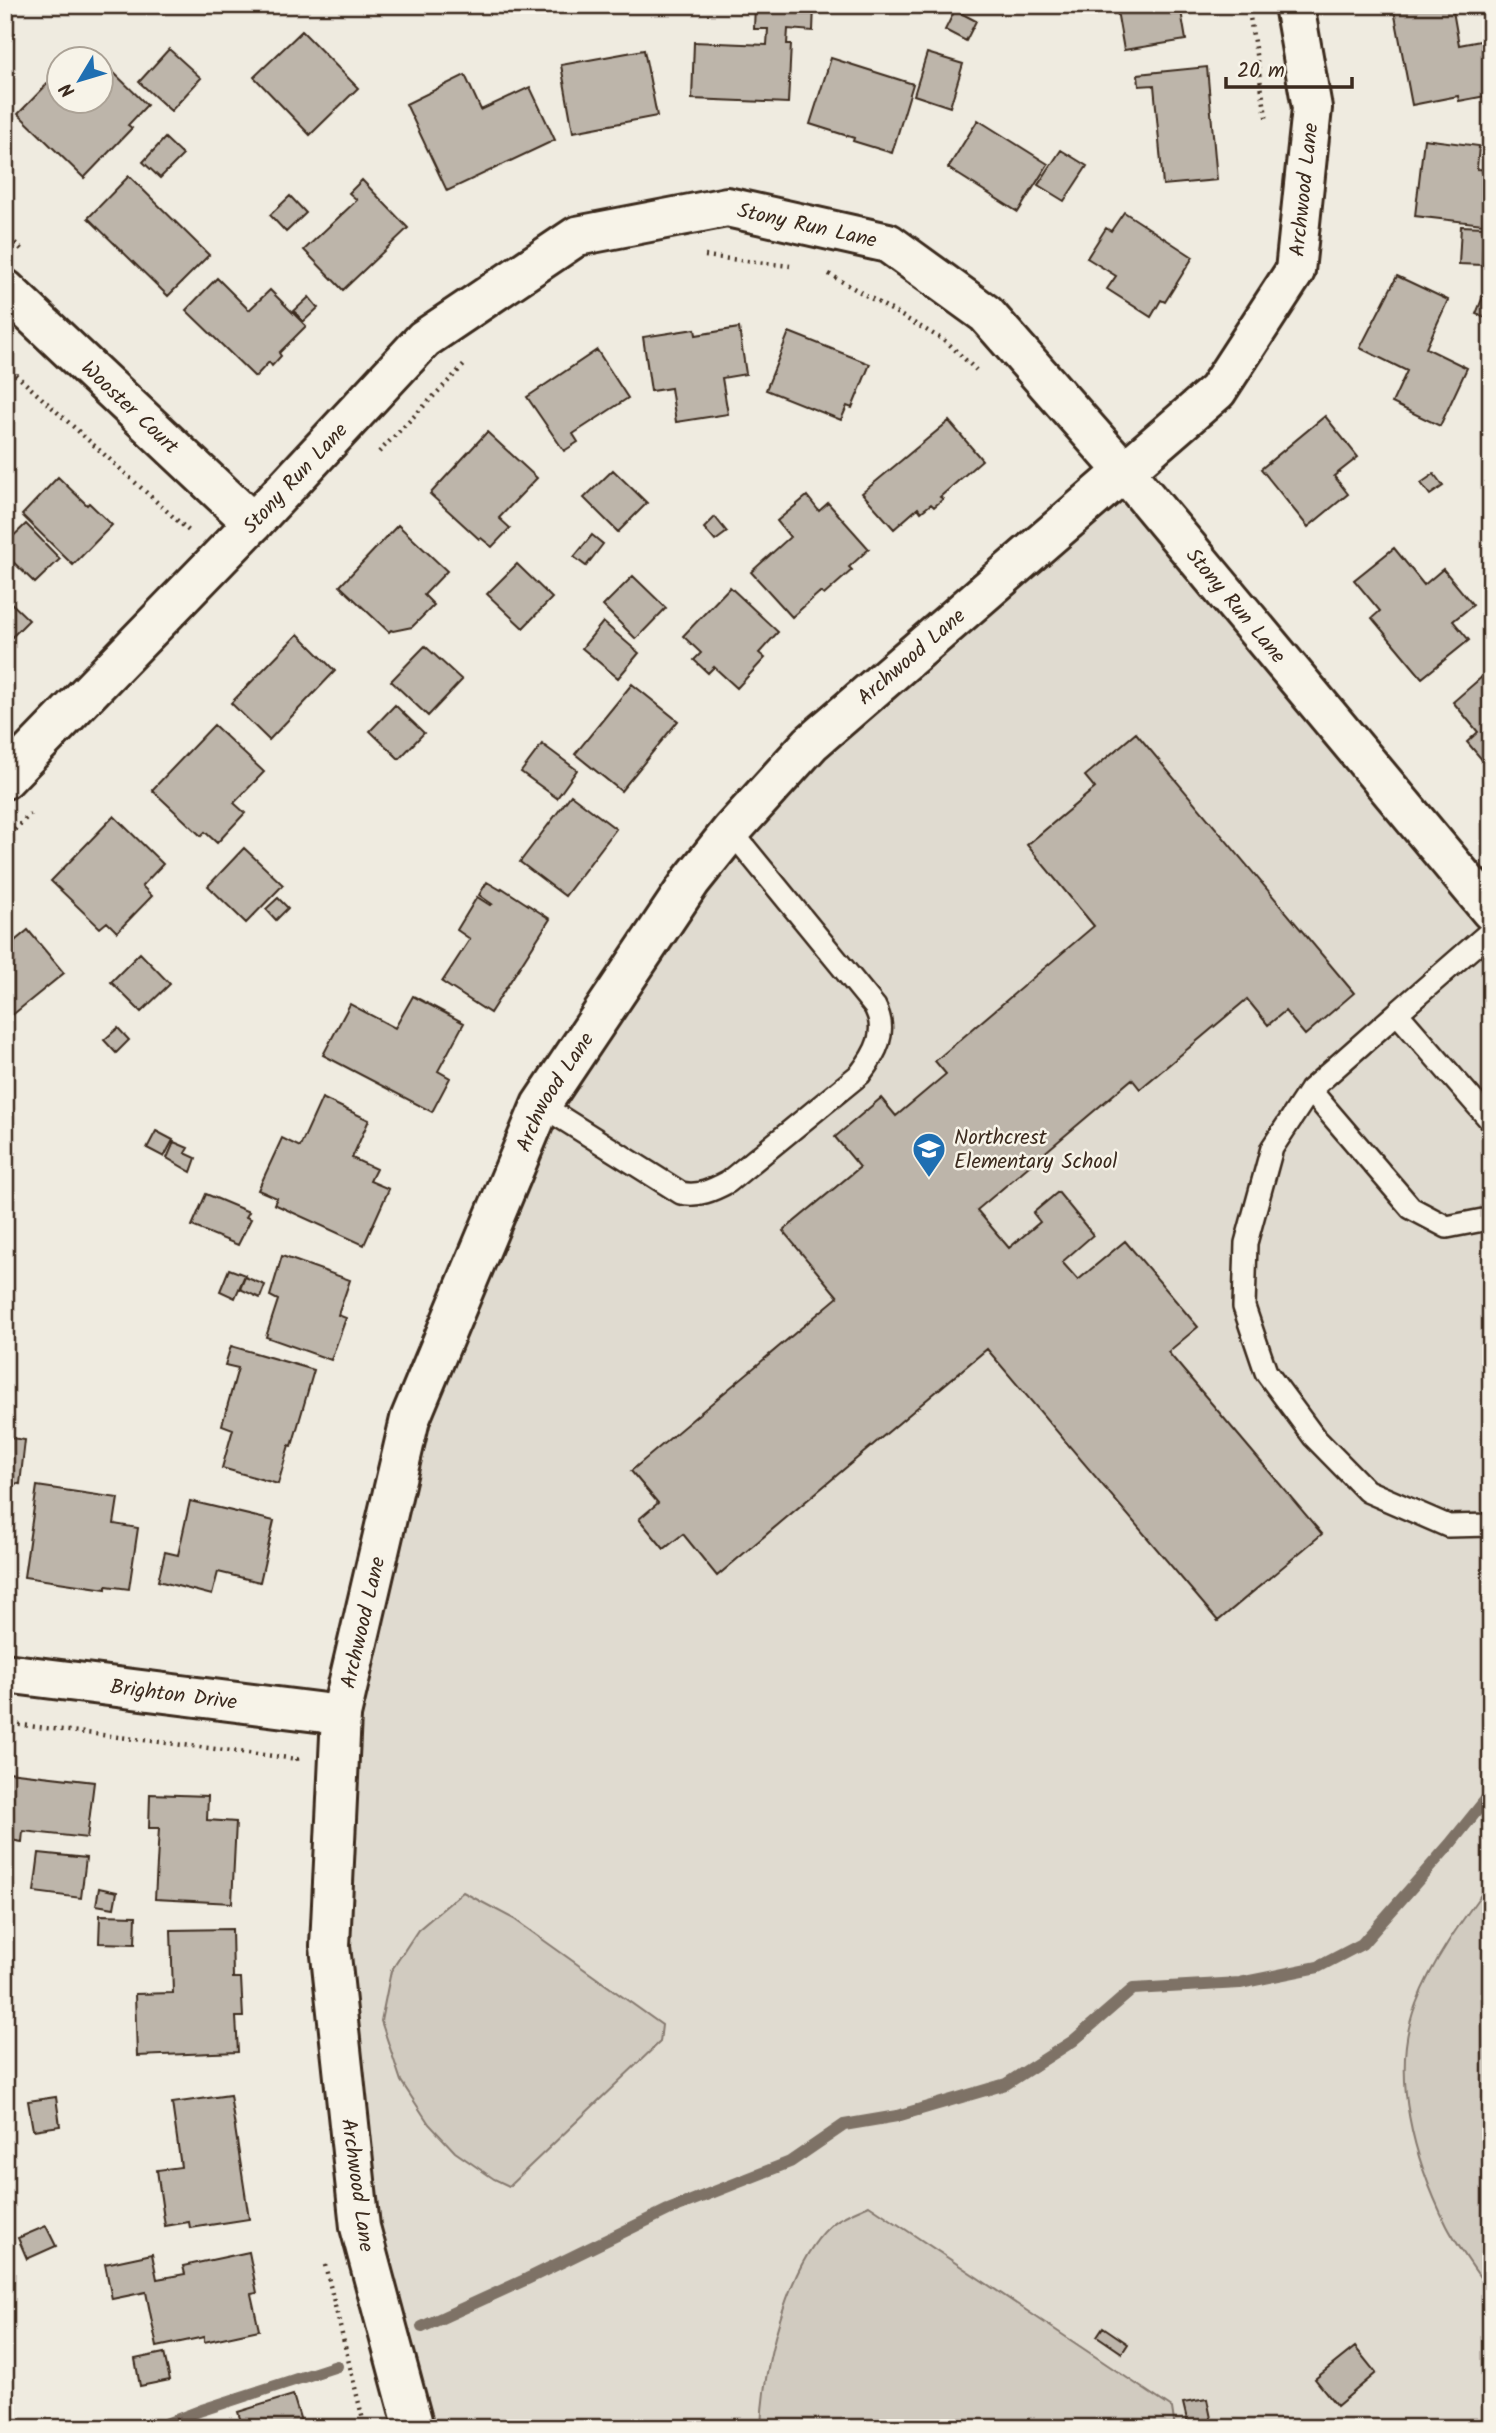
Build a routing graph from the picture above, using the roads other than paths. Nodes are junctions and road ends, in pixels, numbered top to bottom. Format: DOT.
graph roads {
  1 [pos="1294,5"];
  2 [pos="5,289"];
  3 [pos="1124,471"];
  4 [pos="253,523"];
  5 [pos="5,779"];
  6 [pos="730,831"];
  7 [pos="1491,911"];
  8 [pos="1491,931"];
  9 [pos="1397,1013"];
  10 [pos="1310,1090"];
  11 [pos="541,1105"];
  12 [pos="1491,1121"];
  13 [pos="1491,1216"];
  14 [pos="1491,1525"];
  15 [pos="5,1674"];
  16 [pos="341,1716"];
  17 [pos="414,2428"];
  1 -- 3 [label="street, Archwood Lane"];
  2 -- 4 [label="street, Wooster Court"];
  3 -- 4 [label="street, Stony Run Lane"];
  3 -- 6 [label="street, Archwood Lane"];
  3 -- 7 [label="street, Stony Run Lane"];
  4 -- 5 [label="street, Stony Run Lane"];
  6 -- 11 [label="street, Archwood Lane"];
  6 -- 11 [label="lane"];
  8 -- 9 [label="lane"];
  9 -- 10 [label="lane"];
  9 -- 12 [label="lane"];
  10 -- 13 [label="lane"];
  10 -- 14 [label="lane"];
  11 -- 16 [label="street, Archwood Lane"];
  15 -- 16 [label="street, Brighton Drive"];
  16 -- 17 [label="street, Archwood Lane"];
}
